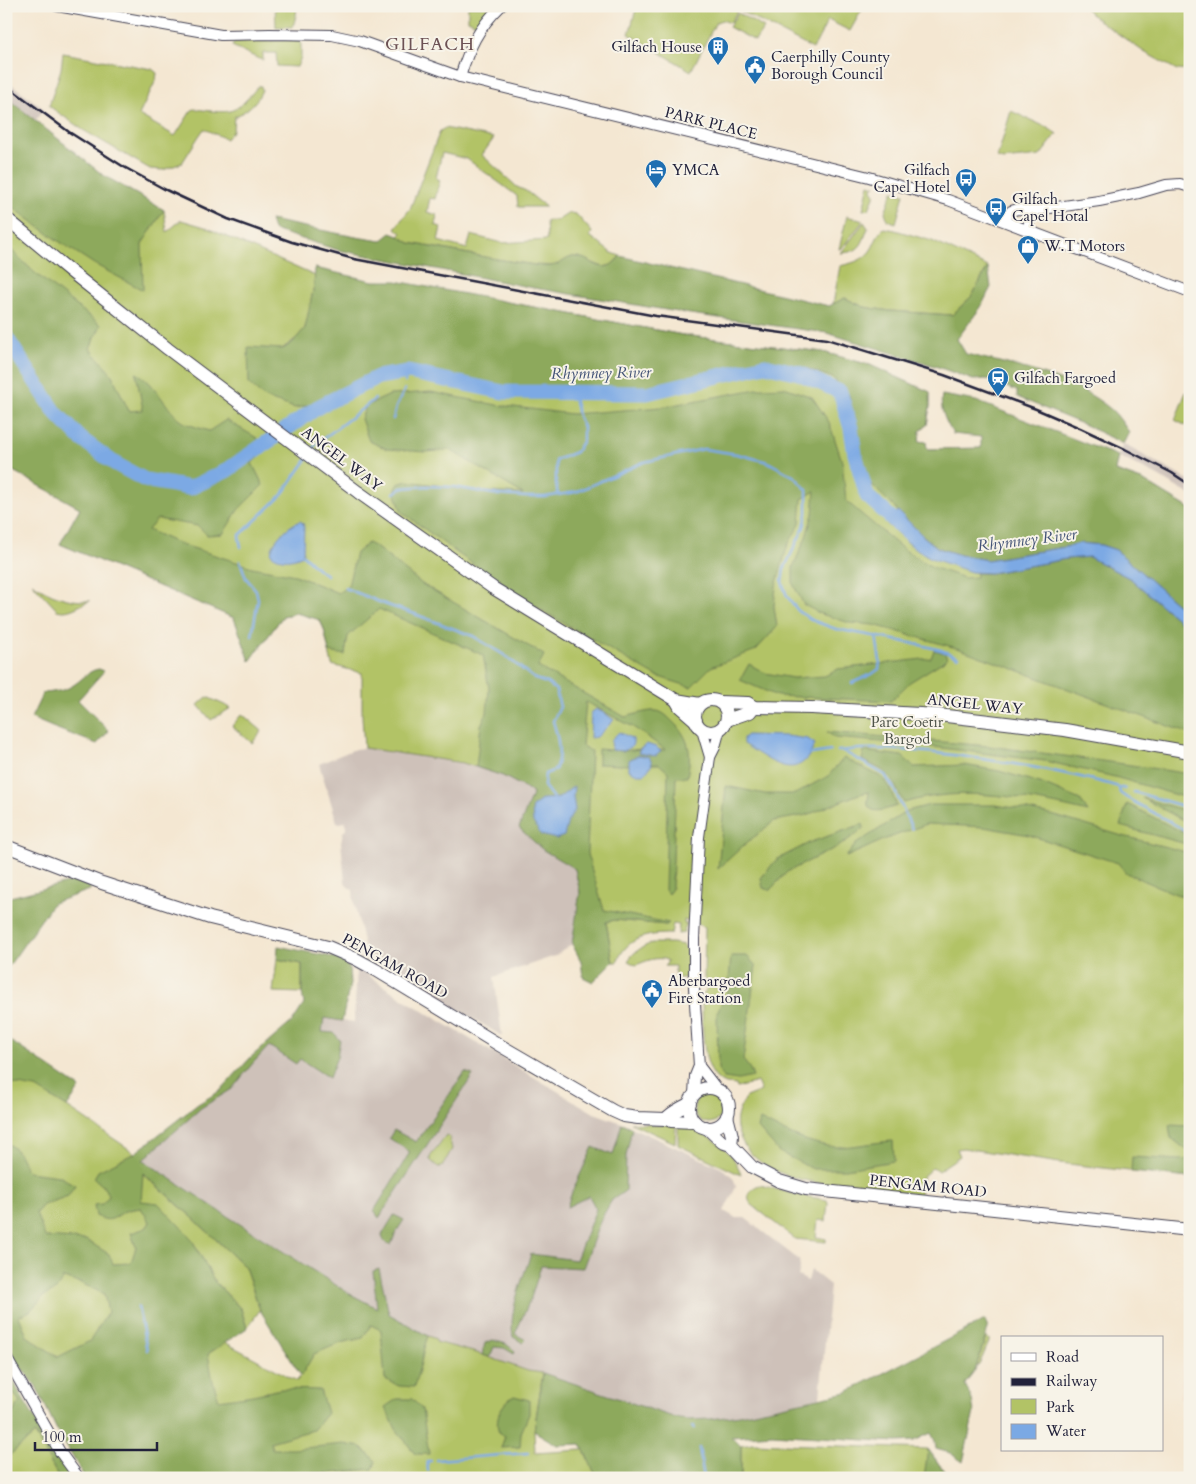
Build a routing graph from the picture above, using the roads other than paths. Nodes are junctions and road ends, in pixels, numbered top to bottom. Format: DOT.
graph roads {
  1 [pos="57,6"];
  2 [pos="501,6"];
  3 [pos="460,77"];
  4 [pos="1190,186"];
  5 [pos="1036,210"];
  6 [pos="6,218"];
  7 [pos="1003,220"];
  8 [pos="1028,230"];
  9 [pos="1190,292"];
  10 [pos="676,700"];
  11 [pos="719,702"];
  12 [pos="700,704"];
  13 [pos="754,707"];
  14 [pos="699,725"];
  15 [pos="724,725"];
  16 [pos="1190,752"];
  17 [pos="710,757"];
  18 [pos="6,846"];
  19 [pos="699,1066"];
  20 [pos="716,1088"];
  21 [pos="692,1099"];
  22 [pos="727,1116"];
  23 [pos="666,1118"];
  24 [pos="701,1125"];
  25 [pos="732,1145"];
  26 [pos="1190,1230"];
  27 [pos="6,1357"];
  28 [pos="79,1478"];
  1 -- 3 [label="street, PARK PLACE"];
  2 -- 3 [label="street"];
  3 -- 7 [label="street, PARK PLACE"];
  4 -- 5 [label="street"];
  5 -- 7 [label="street"];
  5 -- 8 [label="street"];
  6 -- 10 [label="main road, ANGEL WAY"];
  7 -- 8 [label="street, PARK PLACE"];
  8 -- 9 [label="street, PARK PLACE"];
  10 -- 12 [label="main road, ANGEL WAY"];
  10 -- 14 [label="main road, ANGEL WAY"];
  11 -- 12 [label="main road"];
  11 -- 13 [label="main road, ANGEL WAY"];
  11 -- 15 [label="main road"];
  12 -- 14 [label="main road"];
  13 -- 15 [label="main road, ANGEL WAY"];
  13 -- 16 [label="main road, ANGEL WAY"];
  14 -- 15 [label="main road"];
  14 -- 17 [label="street"];
  15 -- 17 [label="street"];
  17 -- 19 [label="street"];
  18 -- 23 [label="main road, PENGAM ROAD"];
  19 -- 20 [label="street"];
  19 -- 21 [label="street"];
  20 -- 21 [label="main road"];
  20 -- 22 [label="main road"];
  21 -- 23 [label="main road"];
  21 -- 24 [label="main road"];
  22 -- 24 [label="main road"];
  22 -- 25 [label="main road"];
  23 -- 24 [label="main road, PENGAM ROAD"];
  24 -- 25 [label="main road, PENGAM ROAD"];
  25 -- 26 [label="main road, PENGAM ROAD"];
  27 -- 28 [label="street"];
}
